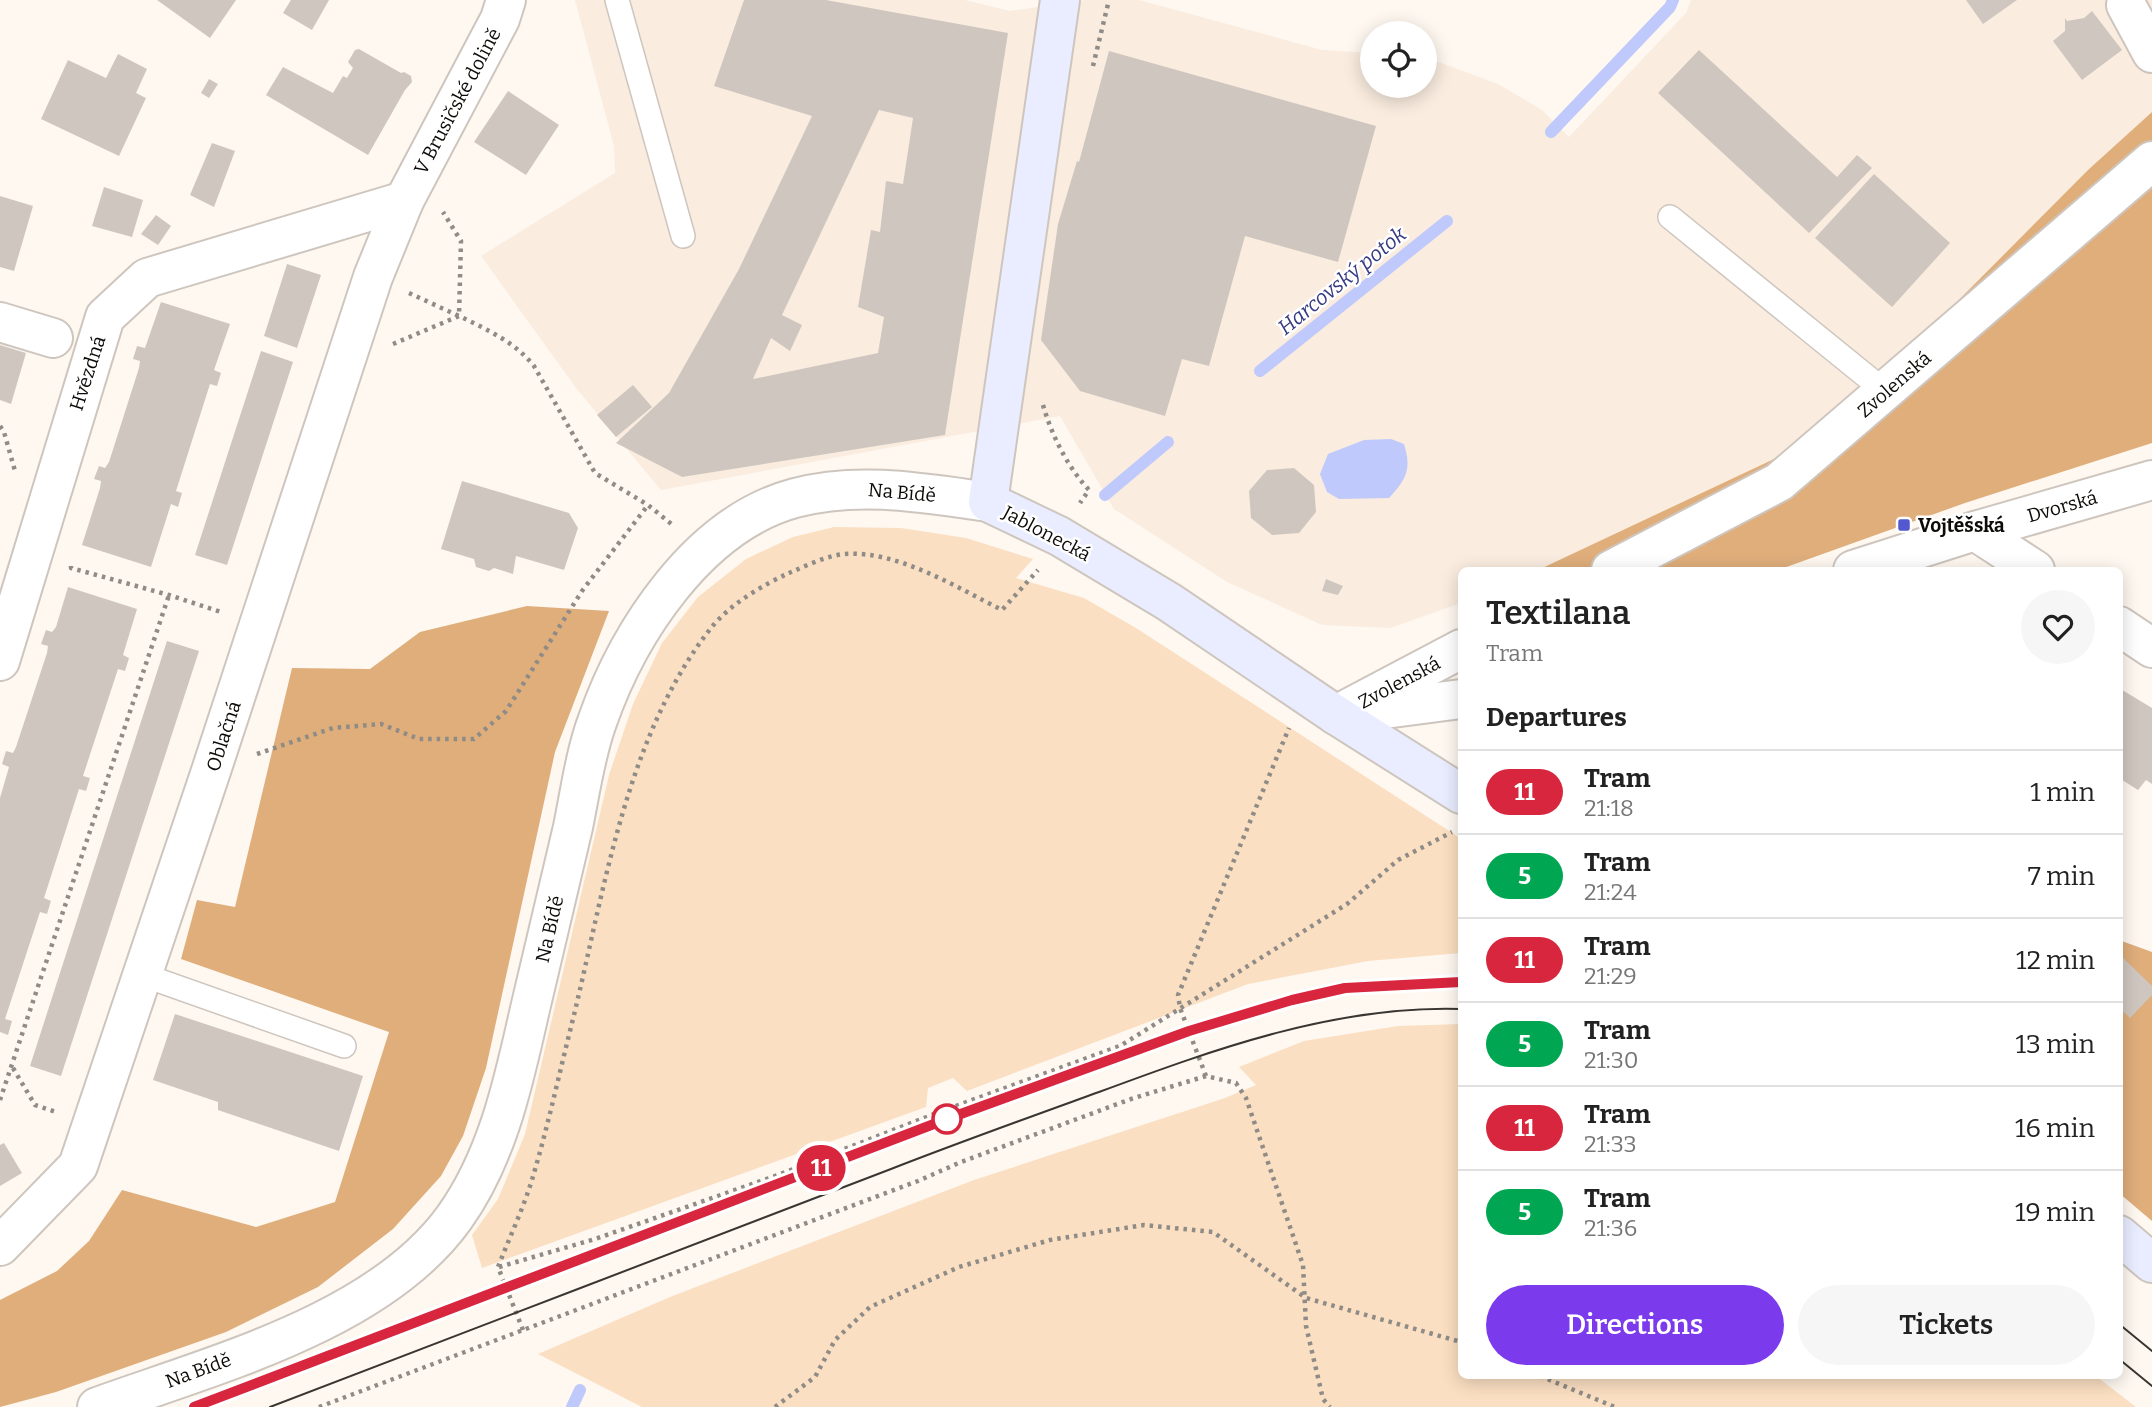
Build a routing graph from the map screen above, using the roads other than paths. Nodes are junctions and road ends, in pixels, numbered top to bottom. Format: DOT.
graph roads {
  1 [pos="506,0"];
  2 [pos="617,0"];
  3 [pos="1060,0"];
  4 [pos="2143,10"];
  5 [pos="2152,53"];
  6 [pos="2152,160"];
  7 [pos="410,190"];
  8 [pos="1670,217"];
  9 [pos="683,236"];
  10 [pos="0,322"];
  11 [pos="53,338"];
  12 [pos="1881,394"];
  13 [pos="2152,480"];
  14 [pos="988,502"];
  15 [pos="1975,531"];
  16 [pos="1617,567"];
  17 [pos="1862,567"];
  18 [pos="2030,567"];
  19 [pos="2123,629"];
  20 [pos="2152,648"];
  21 [pos="1458,651"];
  22 [pos="0,661"];
  23 [pos="1458,699"];
  24 [pos="1336,715"];
  25 [pos="1458,792"];
  26 [pos="143,975"];
  27 [pos="344,1046"];
  28 [pos="2123,1238"];
  29 [pos="0,1246"];
  30 [pos="2152,1263"];
  31 [pos="97,1407"];
  1 -- 7 [label="street, V Brusičské dolině"];
  2 -- 9 [label="lane"];
  3 -- 14 [label="main road, Jablonecká"];
  4 -- 5 [label="street"];
  6 -- 12 [label="street, Zvolenská"];
  7 -- 22 [label="street, Hvězdná"];
  7 -- 26 [label="street, Oblačná"];
  8 -- 12 [label="lane"];
  10 -- 11 [label="street"];
  12 -- 16 [label="street, Zvolenská"];
  13 -- 15 [label="street, Dvorská"];
  14 -- 24 [label="main road, Jablonecká"];
  14 -- 31 [label="street, Na Bídě"];
  15 -- 17 [label="street, Dvorská"];
  15 -- 18 [label="street"];
  19 -- 20 [label="street"];
  21 -- 24 [label="street, Zvolenská"];
  23 -- 24 [label="street"];
  24 -- 25 [label="main road, Jablonecká"];
  26 -- 27 [label="lane"];
  26 -- 29 [label="street, Oblačná"];
  28 -- 30 [label="main road"];
}
